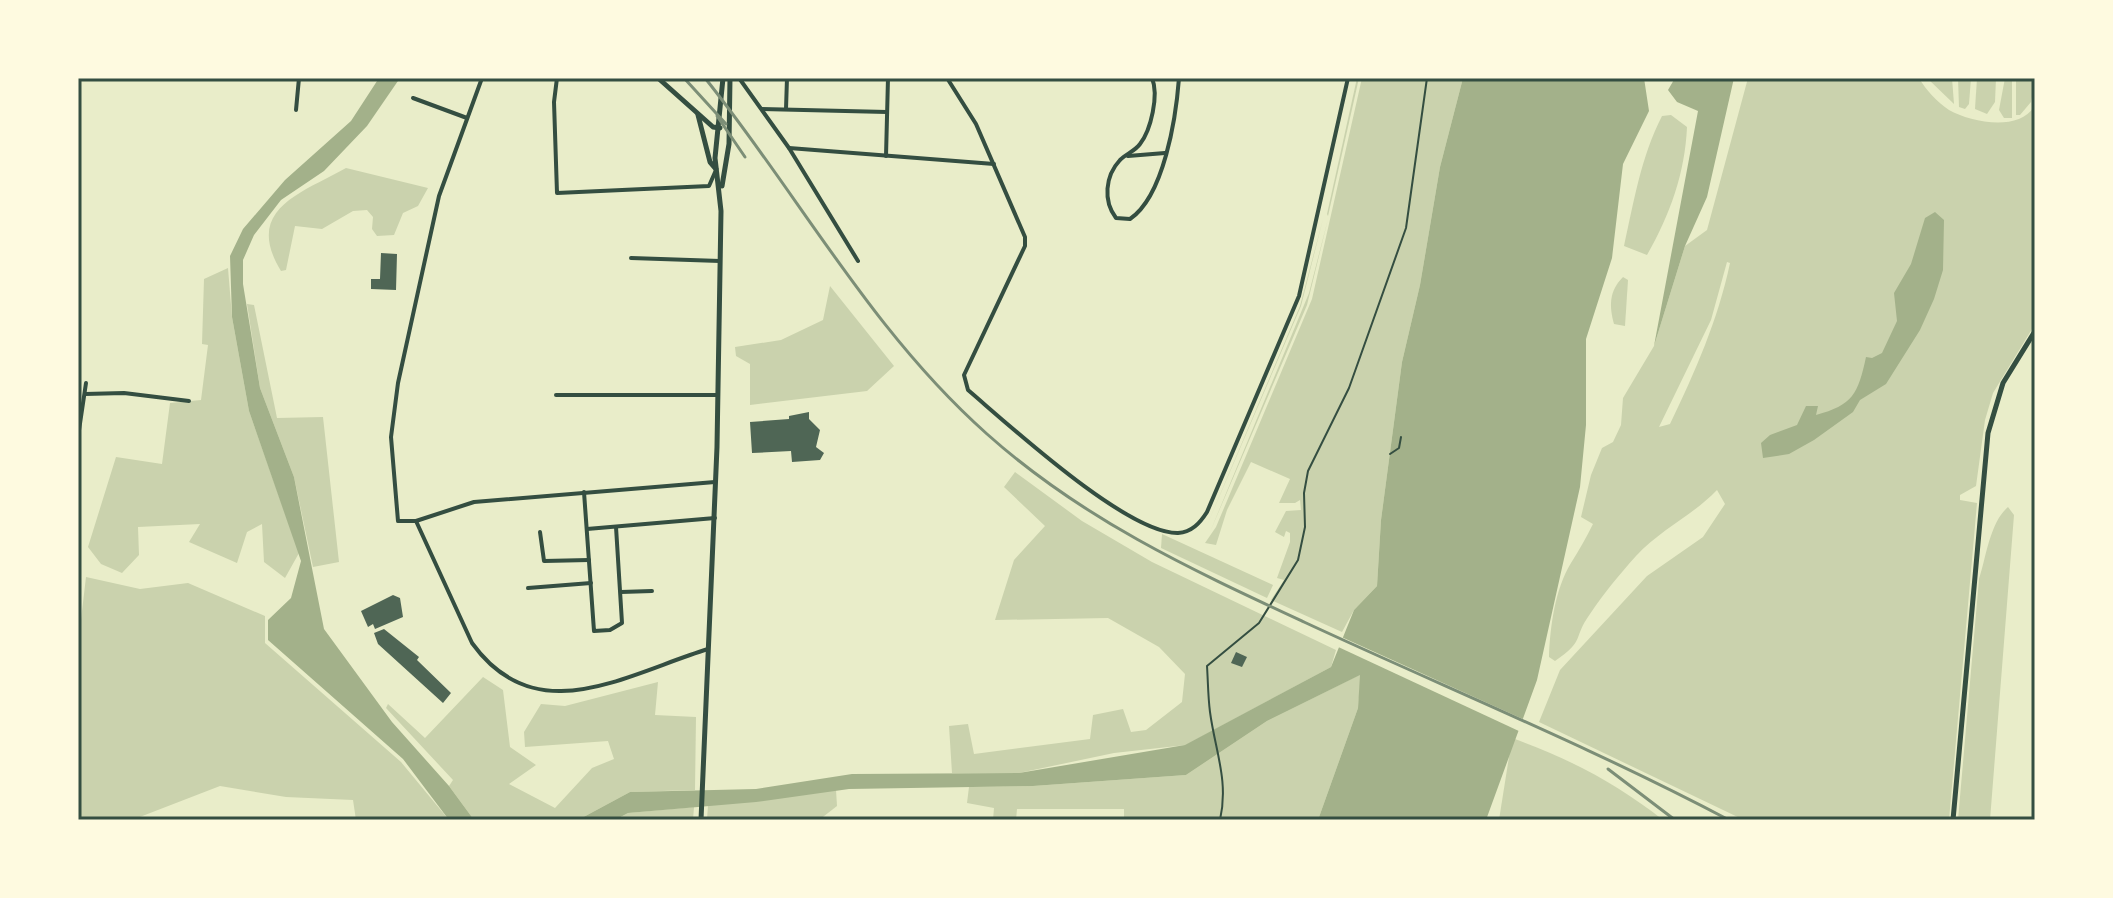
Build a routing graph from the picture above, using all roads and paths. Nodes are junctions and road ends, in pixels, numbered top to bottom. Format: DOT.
graph roads {
  1 [pos="299,78"];
  2 [pos="482,78"];
  3 [pos="557,78"];
  4 [pos="658,78"];
  5 [pos="723,78"];
  6 [pos="730,78"];
  7 [pos="739,78"];
  8 [pos="787,78"];
  9 [pos="888,78"];
  10 [pos="947,78"];
  11 [pos="1152,78"];
  12 [pos="1179,78"];
  13 [pos="1348,78"];
  14 [pos="1427,78"];
  15 [pos="413,98"];
  16 [pos="762,109"];
  17 [pos="786,109"];
  18 [pos="296,110"];
  19 [pos="887,112"];
  20 [pos="697,113"];
  21 [pos="468,118"];
  22 [pos="713,127"];
  23 [pos="721,128"];
  24 [pos="719,144"];
  25 [pos="789,148"];
  26 [pos="1165,153"];
  27 [pos="886,156"];
  28 [pos="1123,158"];
  29 [pos="995,164"];
  30 [pos="727,165"];
  31 [pos="716,170"];
  32 [pos="721,191"];
  33 [pos="631,258"];
  34 [pos="720,261"];
  35 [pos="858,261"];
  36 [pos="2035,331"];
  37 [pos="86,383"];
  38 [pos="85,394"];
  39 [pos="556,395"];
  40 [pos="718,395"];
  41 [pos="189,401"];
  42 [pos="78,435"];
  43 [pos="1401,437"];
  44 [pos="1390,454"];
  45 [pos="717,482"];
  46 [pos="584,492"];
  47 [pos="715,518"];
  48 [pos="416,521"];
  49 [pos="616,527"];
  50 [pos="587,529"];
  51 [pos="540,532"];
  52 [pos="589,560"];
  53 [pos="591,583"];
  54 [pos="528,588"];
  55 [pos="652,591"];
  56 [pos="621,592"];
  57 [pos="708,649"];
  58 [pos="701,820"];
  59 [pos="1220,820"];
  60 [pos="1953,820"];
  1 -- 18 [label="street"];
  2 -- 21 [label="street"];
  3 -- 31 [label="street"];
  4 -- 20 [label="street"];
  5 -- 23 [label="street"];
  6 -- 30 [label="street"];
  7 -- 16 [label="street"];
  8 -- 17 [label="street"];
  9 -- 19 [label="street"];
  10 -- 29 [label="street"];
  11 -- 28 [label="street"];
  12 -- 26 [label="street"];
  13 -- 29 [label="street"];
  14 -- 59 [label="path"];
  15 -- 21 [label="street"];
  16 -- 17 [label="street"];
  16 -- 25 [label="street"];
  17 -- 19 [label="street"];
  19 -- 27 [label="street"];
  20 -- 22 [label="street"];
  20 -- 31 [label="street"];
  21 -- 48 [label="street"];
  22 -- 23 [label="street"];
  22 -- 24 [label="street"];
  23 -- 24 [label="street"];
  24 -- 30 [label="street"];
  24 -- 31 [label="street"];
  25 -- 27 [label="street"];
  25 -- 35 [label="street"];
  26 -- 28 [label="street"];
  26 -- 28 [label="street"];
  27 -- 29 [label="street"];
  30 -- 31 [label="street"];
  30 -- 32 [label="street"];
  31 -- 32 [label="street"];
  32 -- 34 [label="street"];
  33 -- 34 [label="street"];
  34 -- 40 [label="street"];
  36 -- 60 [label="street"];
  37 -- 38 [label="street"];
  38 -- 41 [label="street"];
  38 -- 42 [label="street"];
  39 -- 40 [label="street"];
  40 -- 45 [label="street"];
  43 -- 44 [label="path"];
  45 -- 46 [label="street"];
  45 -- 47 [label="street"];
  46 -- 48 [label="street"];
  46 -- 50 [label="street"];
  47 -- 49 [label="street"];
  47 -- 57 [label="street"];
  48 -- 57 [label="street"];
  49 -- 50 [label="street"];
  49 -- 56 [label="street"];
  50 -- 52 [label="street"];
  51 -- 52 [label="street"];
  52 -- 53 [label="street"];
  53 -- 54 [label="street"];
  53 -- 56 [label="street"];
  55 -- 56 [label="street"];
  57 -- 58 [label="street"];
}
